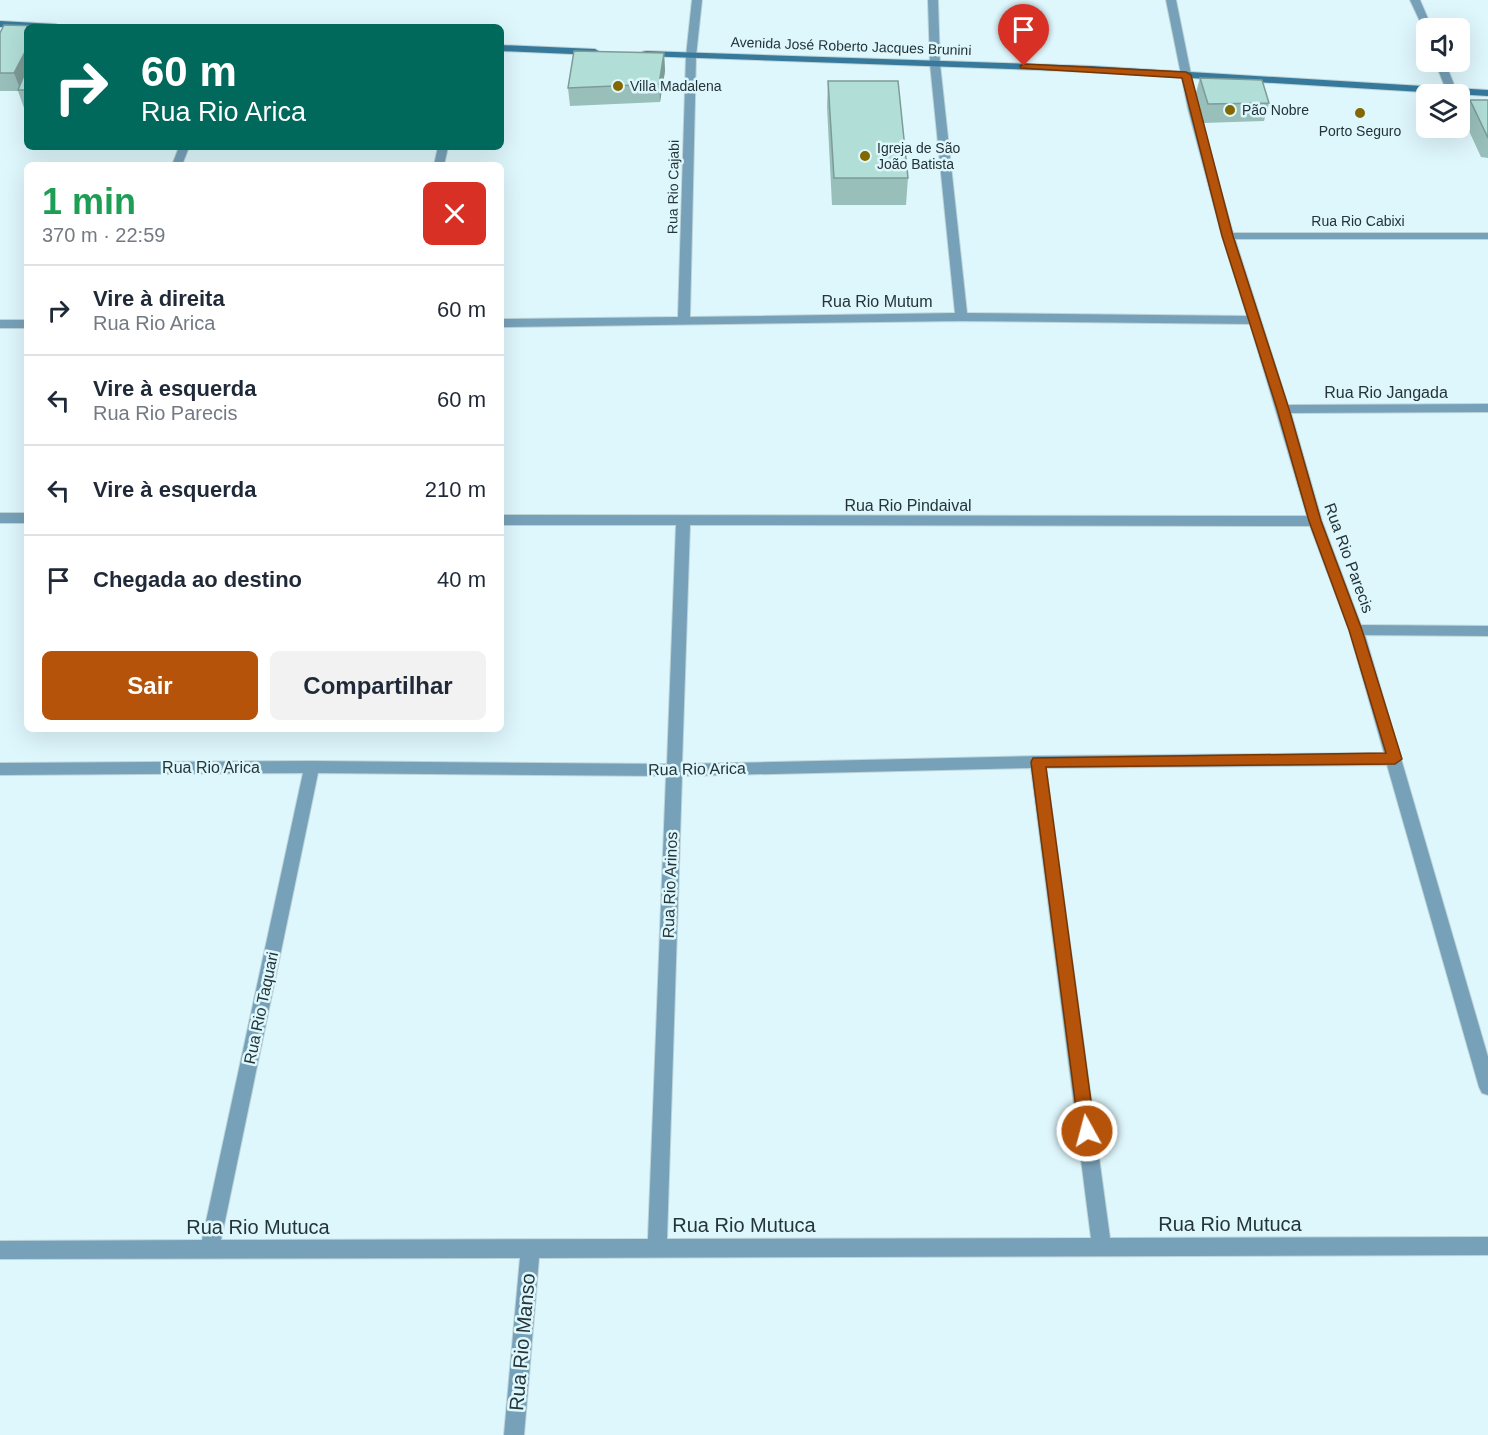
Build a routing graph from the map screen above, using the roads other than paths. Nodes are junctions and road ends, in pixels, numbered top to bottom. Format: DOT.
graph roads {
  1 [pos="697,0"];
  2 [pos="933,0"];
  3 [pos="1171,0"];
  4 [pos="1415,0"];
  5 [pos="1423,18"];
  6 [pos="1,26"];
  7 [pos="24,26"];
  8 [pos="504,48"];
  9 [pos="608,52"];
  10 [pos="632,53"];
  11 [pos="691,56"];
  12 [pos="935,64"];
  13 [pos="1186,75"];
  14 [pos="1416,90"];
  15 [pos="1470,92"];
  16 [pos="1488,93"];
  17 [pos="1228,236"];
  18 [pos="1488,236"];
  19 [pos="961,317"];
  20 [pos="684,319"];
  21 [pos="1254,320"];
  22 [pos="504,323"];
  23 [pos="0,324"];
  24 [pos="24,324"];
  25 [pos="1488,408"];
  26 [pos="1283,409"];
  27 [pos="0,518"];
  28 [pos="24,518"];
  29 [pos="504,519"];
  30 [pos="683,521"];
  31 [pos="1315,521"];
  32 [pos="1356,630"];
  33 [pos="1488,631"];
  34 [pos="1395,759"];
  35 [pos="1038,762"];
  36 [pos="312,767"];
  37 [pos="0,769"];
  38 [pos="674,770"];
  39 [pos="1488,1088"];
  40 [pos="1488,1246"];
  41 [pos="1102,1247"];
  42 [pos="530,1248"];
  43 [pos="657,1248"];
  44 [pos="210,1249"];
  45 [pos="0,1250"];
  46 [pos="514,1435"];
  1 -- 11 [label="street, Rua Rio Cajabi"];
  2 -- 12 [label="street"];
  3 -- 13 [label="street, Rua Rio Parecis"];
  4 -- 5 [label="street"];
  6 -- 7 [label="main road"];
  8 -- 9 [label="main road"];
  10 -- 11 [label="main road, Avenida José Roberto Jacques Brunini"];
  11 -- 12 [label="main road, Avenida José Roberto Jacques Brunini"];
  11 -- 20 [label="street, Rua Rio Cajabi"];
  12 -- 13 [label="main road, Avenida José Roberto Jacques Brunini"];
  12 -- 19 [label="street"];
  13 -- 14 [label="main road, Avenida José Roberto Jacques Brunini"];
  13 -- 17 [label="street, Rua Rio Parecis"];
  15 -- 16 [label="main road, Avenida José Roberto Jacques Brunini"];
  17 -- 18 [label="street, Rua Rio Cabixi"];
  17 -- 21 [label="street, Rua Rio Parecis"];
  19 -- 20 [label="street, Rua Rio Mutum"];
  19 -- 21 [label="street, Rua Rio Mutum"];
  20 -- 22 [label="street, Rua Rio Mutum"];
  21 -- 26 [label="street, Rua Rio Parecis"];
  23 -- 24 [label="street"];
  25 -- 26 [label="street, Rua Rio Jangada"];
  26 -- 31 [label="street, Rua Rio Parecis"];
  27 -- 28 [label="street"];
  29 -- 30 [label="street, Rua Rio Pindaival"];
  30 -- 31 [label="street, Rua Rio Pindaival"];
  30 -- 38 [label="street, Rua Rio Arinos"];
  31 -- 32 [label="street, Rua Rio Parecis"];
  32 -- 33 [label="street"];
  32 -- 34 [label="street, Rua Rio Parecis"];
  34 -- 35 [label="street, Rua Rio Arica"];
  34 -- 39 [label="street, Rua Rio Parecis"];
  35 -- 38 [label="street, Rua Rio Arica"];
  35 -- 41 [label="street"];
  36 -- 37 [label="street, Rua Rio Arica"];
  36 -- 38 [label="street, Rua Rio Arica"];
  36 -- 44 [label="street, Rua Rio Taquari"];
  38 -- 43 [label="street, Rua Rio Arinos"];
  40 -- 41 [label="street, Rua Rio Mutuca"];
  41 -- 43 [label="street, Rua Rio Mutuca"];
  42 -- 43 [label="street, Rua Rio Mutuca"];
  42 -- 44 [label="street, Rua Rio Mutuca"];
  42 -- 46 [label="street, Rua Rio Manso"];
  44 -- 45 [label="street, Rua Rio Mutuca"];
}
